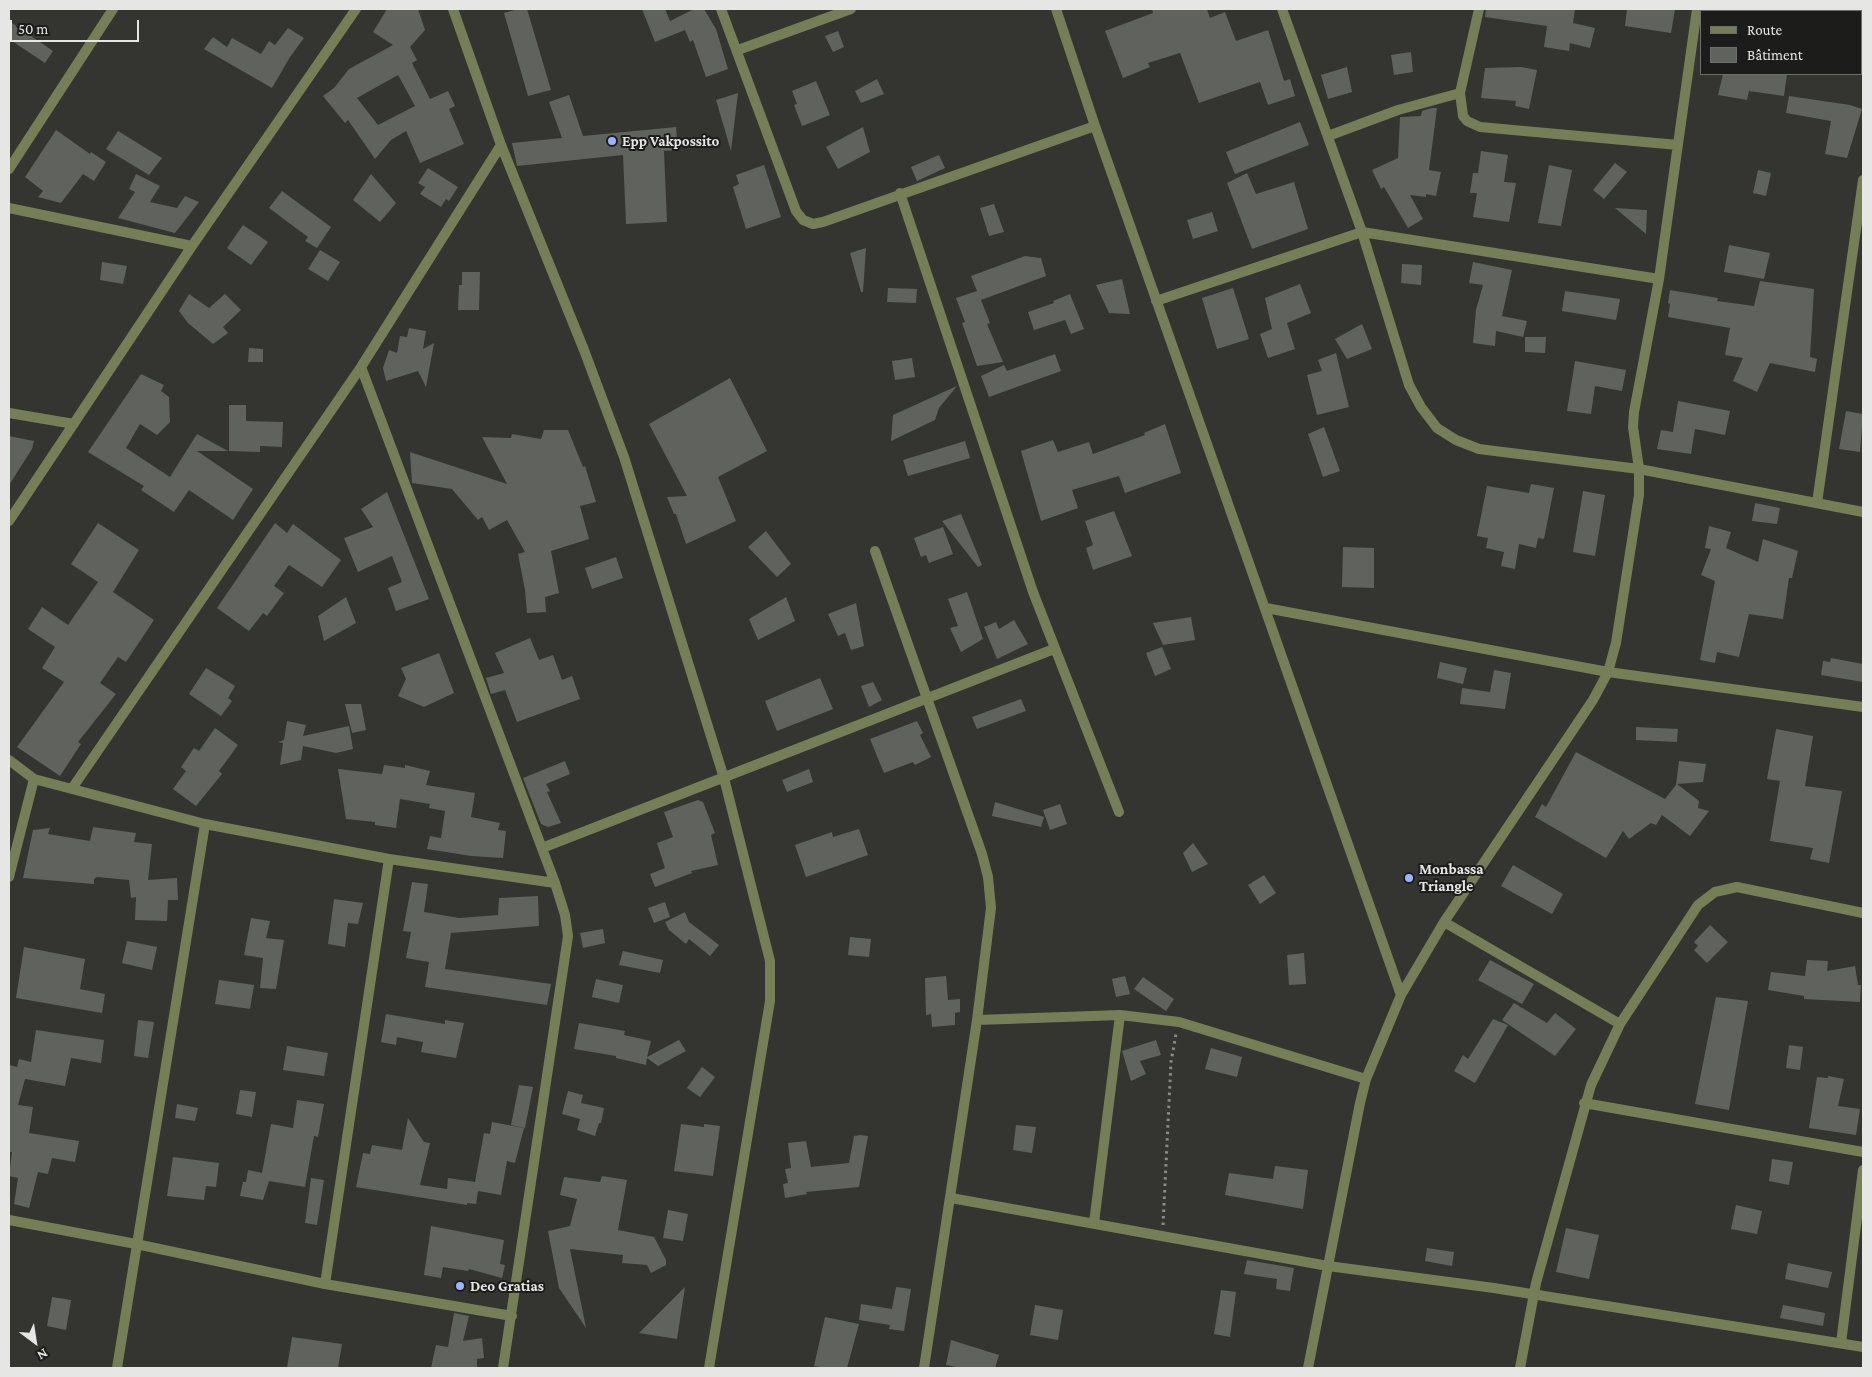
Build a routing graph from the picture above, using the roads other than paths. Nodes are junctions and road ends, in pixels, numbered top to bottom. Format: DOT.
graph roads {
  1 [pos="113,9"];
  2 [pos="356,9"];
  3 [pos="453,9"];
  4 [pos="721,9"];
  5 [pos="852,9"];
  6 [pos="1056,9"];
  7 [pos="1282,9"];
  8 [pos="1478,9"];
  9 [pos="1697,9"];
  10 [pos="738,50"];
  11 [pos="1460,93"];
  12 [pos="1094,126"];
  13 [pos="1328,136"];
  14 [pos="501,145"];
  15 [pos="1678,145"];
  16 [pos="9,170"];
  17 [pos="1863,180"];
  18 [pos="900,193"];
  19 [pos="9,208"];
  20 [pos="1362,232"];
  21 [pos="192,246"];
  22 [pos="1659,279"];
  23 [pos="1156,301"];
  24 [pos="362,367"];
  25 [pos="9,413"];
  26 [pos="74,424"];
  27 [pos="1639,470"];
  28 [pos="1817,503"];
  29 [pos="1863,512"];
  30 [pos="9,521"];
  31 [pos="875,551"];
  32 [pos="1266,608"];
  33 [pos="1054,649"];
  34 [pos="1608,672"];
  35 [pos="928,697"];
  36 [pos="1863,707"];
  37 [pos="9,760"];
  38 [pos="724,778"];
  39 [pos="34,779"];
  40 [pos="73,787"];
  41 [pos="1119,812"];
  42 [pos="205,824"];
  43 [pos="542,848"];
  44 [pos="389,859"];
  45 [pos="9,877"];
  46 [pos="555,883"];
  47 [pos="1863,913"];
  48 [pos="1444,922"];
  49 [pos="1401,995"];
  50 [pos="1120,1015"];
  51 [pos="977,1020"];
  52 [pos="1620,1024"];
  53 [pos="1366,1079"];
  54 [pos="1584,1104"];
  55 [pos="1863,1152"];
  56 [pos="1863,1170"];
  57 [pos="951,1198"];
  58 [pos="9,1220"];
  59 [pos="1094,1223"];
  60 [pos="136,1244"];
  61 [pos="1328,1266"];
  62 [pos="325,1284"];
  63 [pos="1534,1295"];
  64 [pos="512,1316"];
  65 [pos="1841,1343"];
  66 [pos="1863,1347"];
  67 [pos="117,1368"];
  68 [pos="504,1368"];
  69 [pos="710,1368"];
  70 [pos="924,1368"];
  71 [pos="1308,1368"];
  72 [pos="1520,1368"];
  1 -- 16 [label="street"];
  2 -- 21 [label="street"];
  3 -- 14 [label="street"];
  4 -- 10 [label="street"];
  5 -- 10 [label="street"];
  6 -- 12 [label="street"];
  7 -- 13 [label="street"];
  8 -- 11 [label="street"];
  9 -- 15 [label="street"];
  10 -- 18 [label="street"];
  11 -- 13 [label="street"];
  11 -- 15 [label="street"];
  12 -- 18 [label="street"];
  12 -- 23 [label="street"];
  13 -- 20 [label="street"];
  14 -- 24 [label="street"];
  14 -- 38 [label="street"];
  15 -- 22 [label="street"];
  17 -- 28 [label="street"];
  18 -- 33 [label="street"];
  19 -- 21 [label="street"];
  20 -- 22 [label="street"];
  20 -- 23 [label="street"];
  20 -- 27 [label="street"];
  21 -- 26 [label="street"];
  22 -- 27 [label="street"];
  23 -- 32 [label="street"];
  24 -- 40 [label="street"];
  24 -- 43 [label="street"];
  25 -- 26 [label="street"];
  26 -- 30 [label="street"];
  27 -- 28 [label="street"];
  27 -- 34 [label="street"];
  28 -- 29 [label="street"];
  31 -- 35 [label="street"];
  32 -- 34 [label="street"];
  32 -- 49 [label="street"];
  33 -- 35 [label="street"];
  33 -- 41 [label="street"];
  34 -- 36 [label="street"];
  34 -- 48 [label="street"];
  35 -- 38 [label="street"];
  35 -- 51 [label="street"];
  37 -- 39 [label="street"];
  38 -- 43 [label="street"];
  38 -- 69 [label="street"];
  39 -- 40 [label="street"];
  39 -- 45 [label="street"];
  40 -- 42 [label="street"];
  42 -- 44 [label="street"];
  42 -- 60 [label="street"];
  43 -- 46 [label="street"];
  44 -- 46 [label="street"];
  44 -- 62 [label="street"];
  46 -- 64 [label="street"];
  47 -- 52 [label="street"];
  48 -- 49 [label="street"];
  48 -- 52 [label="street"];
  49 -- 53 [label="street"];
  50 -- 51 [label="street"];
  50 -- 53 [label="street"];
  50 -- 59 [label="street"];
  51 -- 57 [label="street"];
  52 -- 54 [label="street"];
  53 -- 61 [label="street"];
  54 -- 55 [label="street"];
  54 -- 63 [label="street"];
  56 -- 65 [label="street"];
  57 -- 59 [label="street"];
  57 -- 70 [label="street"];
  58 -- 60 [label="street"];
  59 -- 61 [label="street"];
  60 -- 62 [label="street"];
  60 -- 67 [label="street"];
  61 -- 63 [label="street"];
  61 -- 71 [label="street"];
  62 -- 64 [label="street"];
  63 -- 65 [label="street"];
  63 -- 72 [label="street"];
  64 -- 68 [label="street"];
  65 -- 66 [label="street"];
}
